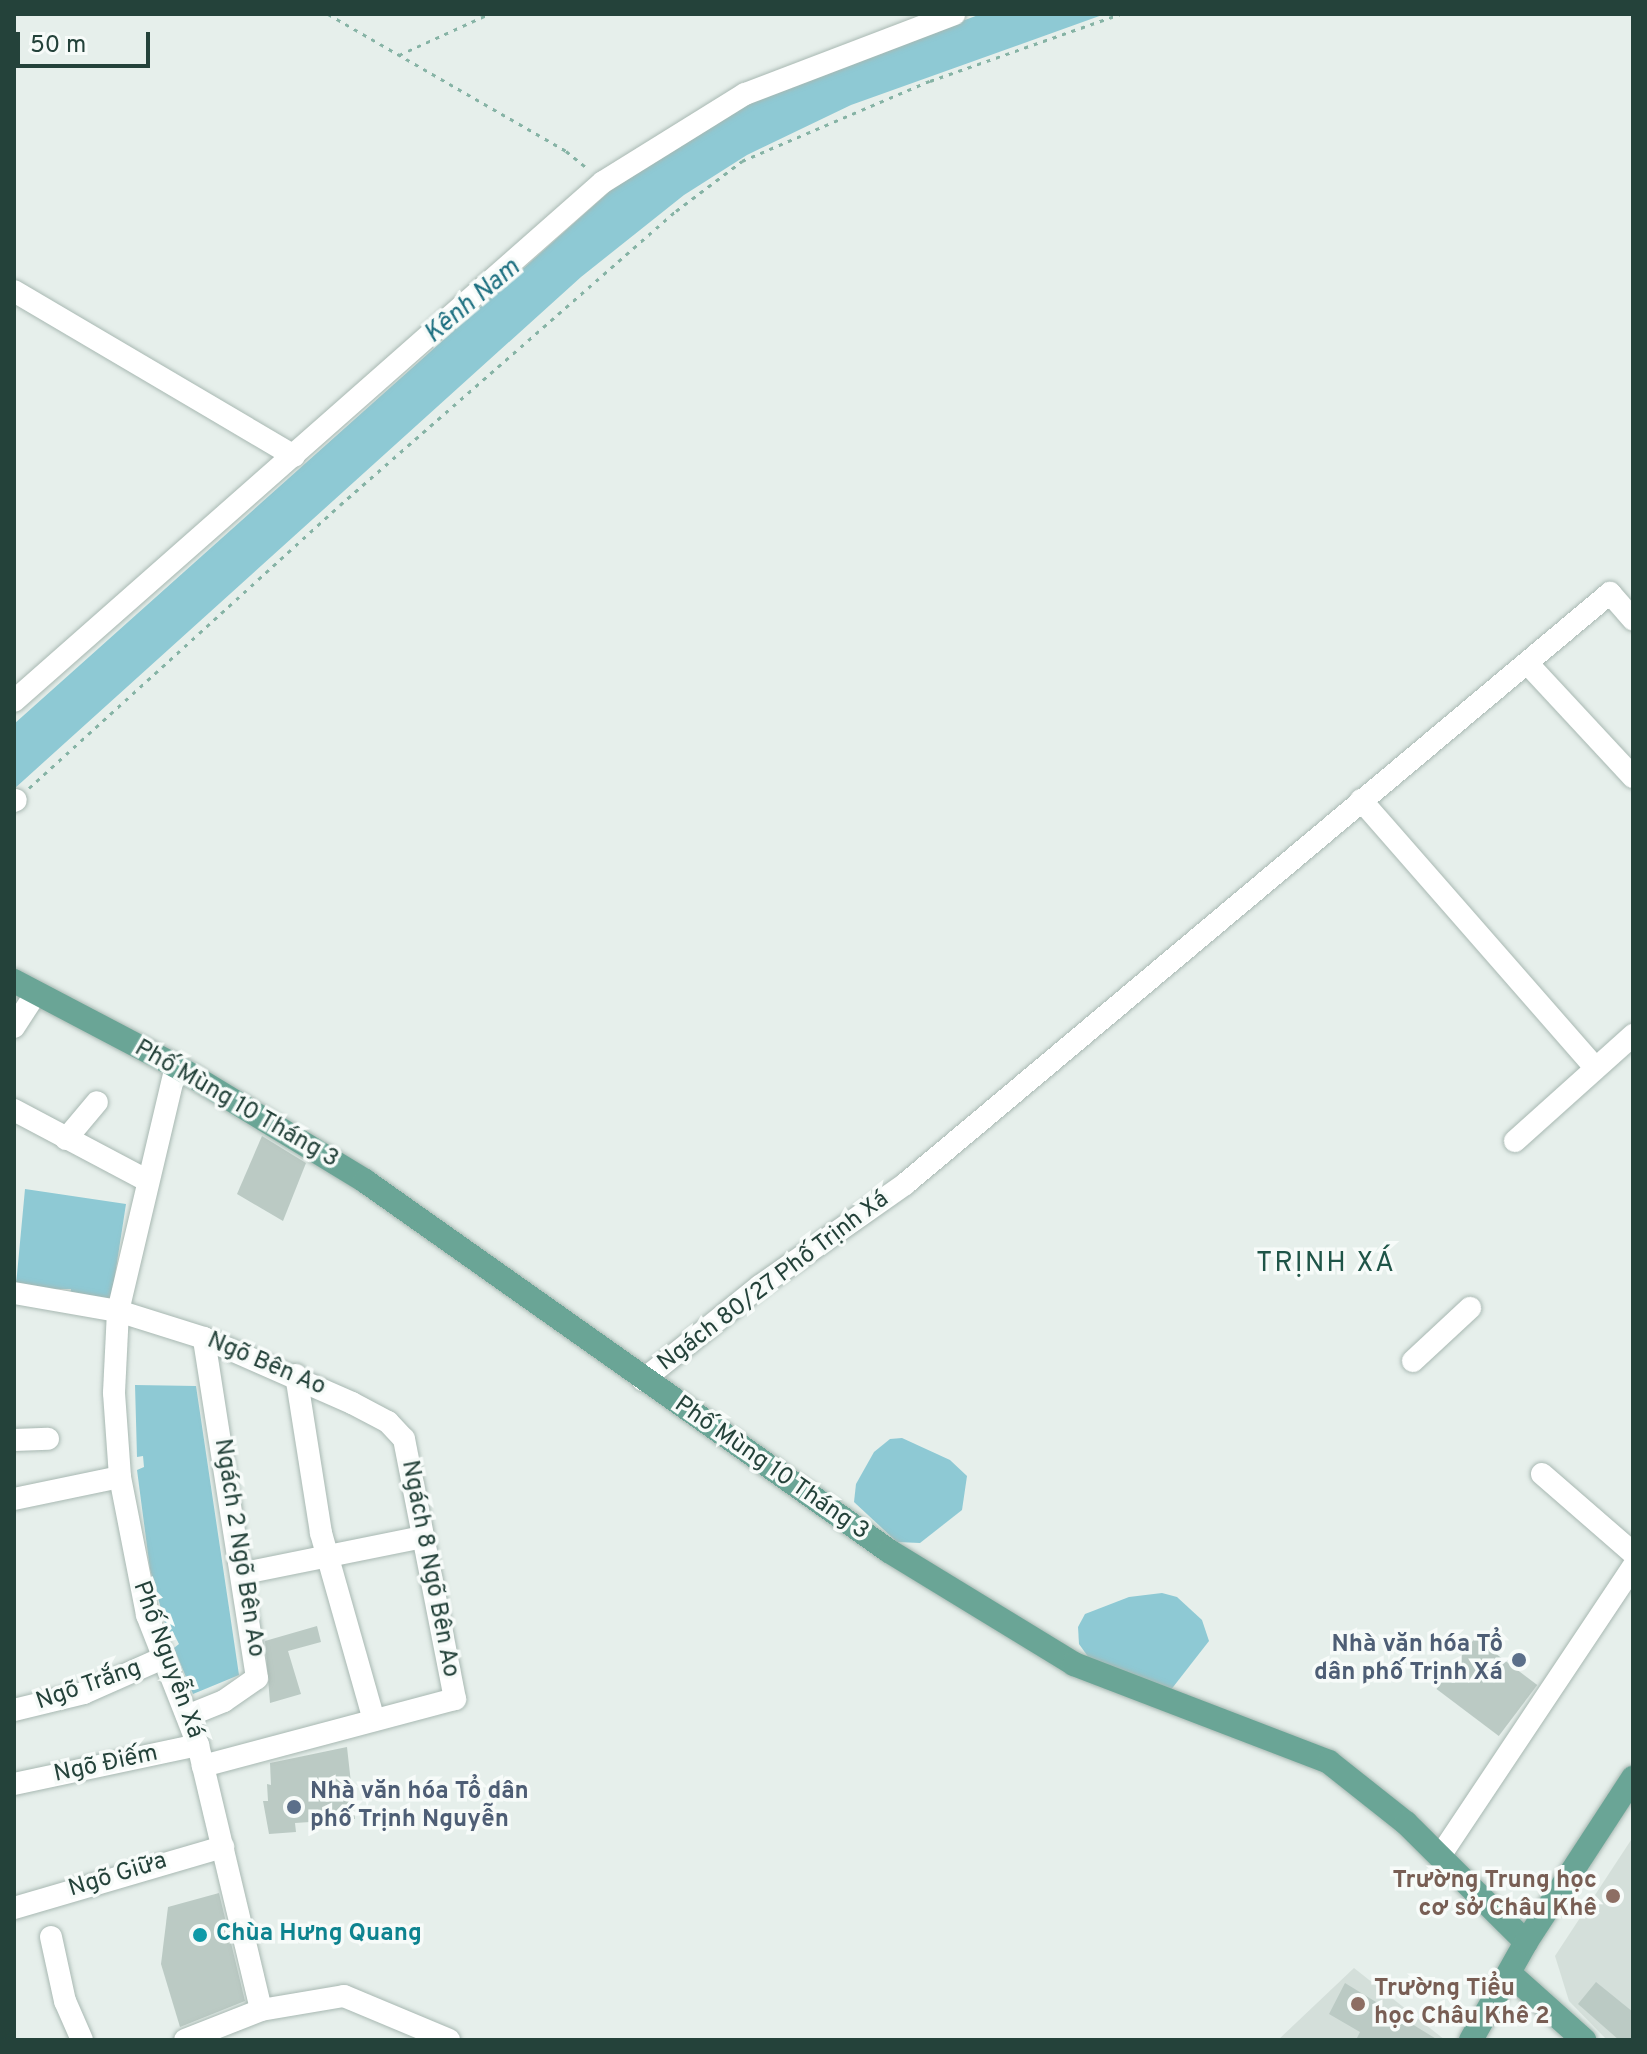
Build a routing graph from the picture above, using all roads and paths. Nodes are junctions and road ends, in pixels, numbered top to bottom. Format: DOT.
graph roads {
  1 [pos="328,14"];
  2 [pos="489,14"];
  3 [pos="954,14"];
  4 [pos="1120,14"];
  5 [pos="399,55"];
  6 [pos="603,182"];
  7 [pos="14,291"];
  8 [pos="294,456"];
  9 [pos="1633,619"];
  10 [pos="1529,665"];
  11 [pos="14,701"];
  12 [pos="1633,777"];
  13 [pos="15,800"];
  14 [pos="1361,800"];
  15 [pos="14,981"];
  16 [pos="36,993"];
  17 [pos="14,1027"];
  18 [pos="1633,1035"];
  19 [pos="176,1066"];
  20 [pos="1595,1067"];
  21 [pos="97,1102"];
  22 [pos="14,1110"];
  23 [pos="66,1139"];
  24 [pos="1515,1141"];
  25 [pos="146,1180"];
  26 [pos="14,1293"];
  27 [pos="1470,1308"];
  28 [pos="118,1311"];
  29 [pos="204,1338"];
  30 [pos="1413,1361"];
  31 [pos="296,1375"];
  32 [pos="643,1380"];
  33 [pos="48,1439"];
  34 [pos="404,1439"];
  35 [pos="14,1440"];
  36 [pos="1542,1474"];
  37 [pos="120,1477"];
  38 [pos="14,1499"];
  39 [pos="422,1537"];
  40 [pos="1633,1553"];
  41 [pos="329,1556"];
  42 [pos="1633,1567"];
  43 [pos="244,1573"];
  44 [pos="163,1658"];
  45 [pos="14,1710"];
  46 [pos="187,1716"];
  47 [pos="374,1720"];
  48 [pos="200,1756"];
  49 [pos="1633,1778"];
  50 [pos="14,1784"];
  51 [pos="1626,1806"];
  52 [pos="223,1847"];
  53 [pos="1440,1856"];
  54 [pos="14,1908"];
  55 [pos="51,1937"];
  56 [pos="1526,1942"];
  57 [pos="1509,1973"];
  58 [pos="261,2010"];
  59 [pos="82,2040"];
  60 [pos="185,2040"];
  61 [pos="449,2040"];
  62 [pos="1471,2040"];
  63 [pos="1584,2040"];
  1 -- 5 [label="path"];
  2 -- 5 [label="path"];
  3 -- 6 [label="street"];
  4 -- 13 [label="path"];
  5 -- 6 [label="path"];
  6 -- 8 [label="street"];
  7 -- 8 [label="street"];
  8 -- 11 [label="street"];
  9 -- 10 [label="street, Ngách 80/27 Phố Trịnh Xá"];
  10 -- 12 [label="street"];
  10 -- 14 [label="street, Ngách 80/27 Phố Trịnh Xá"];
  14 -- 20 [label="street"];
  14 -- 32 [label="street, Ngách 80/27 Phố Trịnh Xá"];
  15 -- 16 [label="main road, Phố Mùng 10 Tháng 3"];
  16 -- 17 [label="street"];
  16 -- 19 [label="main road, Phố Mùng 10 Tháng 3"];
  18 -- 20 [label="street"];
  19 -- 25 [label="street, Phố Nguyễn Xá"];
  19 -- 32 [label="main road, Phố Mùng 10 Tháng 3"];
  20 -- 24 [label="street"];
  21 -- 23 [label="street"];
  22 -- 23 [label="street"];
  23 -- 25 [label="street"];
  25 -- 28 [label="street, Phố Nguyễn Xá"];
  26 -- 28 [label="street, Ngõ Bên Ao"];
  27 -- 30 [label="street"];
  28 -- 29 [label="street, Ngõ Bên Ao"];
  28 -- 37 [label="street, Phố Nguyễn Xá"];
  29 -- 31 [label="street, Ngõ Bên Ao"];
  29 -- 43 [label="street, Ngách 2 Ngõ Bên Ao"];
  31 -- 34 [label="street, Ngõ Bên Ao"];
  31 -- 41 [label="street"];
  32 -- 53 [label="main road, Phố Mùng 10 Tháng 3"];
  33 -- 35 [label="street"];
  34 -- 39 [label="street, Ngách 8 Ngõ Bên Ao"];
  36 -- 40 [label="street"];
  37 -- 38 [label="street"];
  37 -- 44 [label="street, Phố Nguyễn Xá"];
  39 -- 41 [label="street"];
  39 -- 47 [label="street, Ngách 8 Ngõ Bên Ao"];
  41 -- 43 [label="street"];
  41 -- 47 [label="street"];
  42 -- 53 [label="street"];
  43 -- 46 [label="street, Ngách 2 Ngõ Bên Ao"];
  44 -- 45 [label="street, Ngõ Trắng"];
  44 -- 46 [label="street, Phố Nguyễn Xá"];
  46 -- 48 [label="street, Phố Nguyễn Xá"];
  47 -- 48 [label="street"];
  48 -- 50 [label="street, Ngõ Điếm"];
  48 -- 52 [label="street, Phố Nguyễn Xá"];
  49 -- 51 [label="main road"];
  51 -- 56 [label="main road"];
  52 -- 54 [label="street, Ngõ Giữa"];
  52 -- 58 [label="street, Phố Nguyễn Xá"];
  53 -- 56 [label="main road, Phố Mùng 10 Tháng 3"];
  55 -- 59 [label="street"];
  56 -- 57 [label="main road"];
  57 -- 62 [label="main road"];
  57 -- 63 [label="main road"];
  58 -- 60 [label="street"];
  58 -- 61 [label="street"];
}
